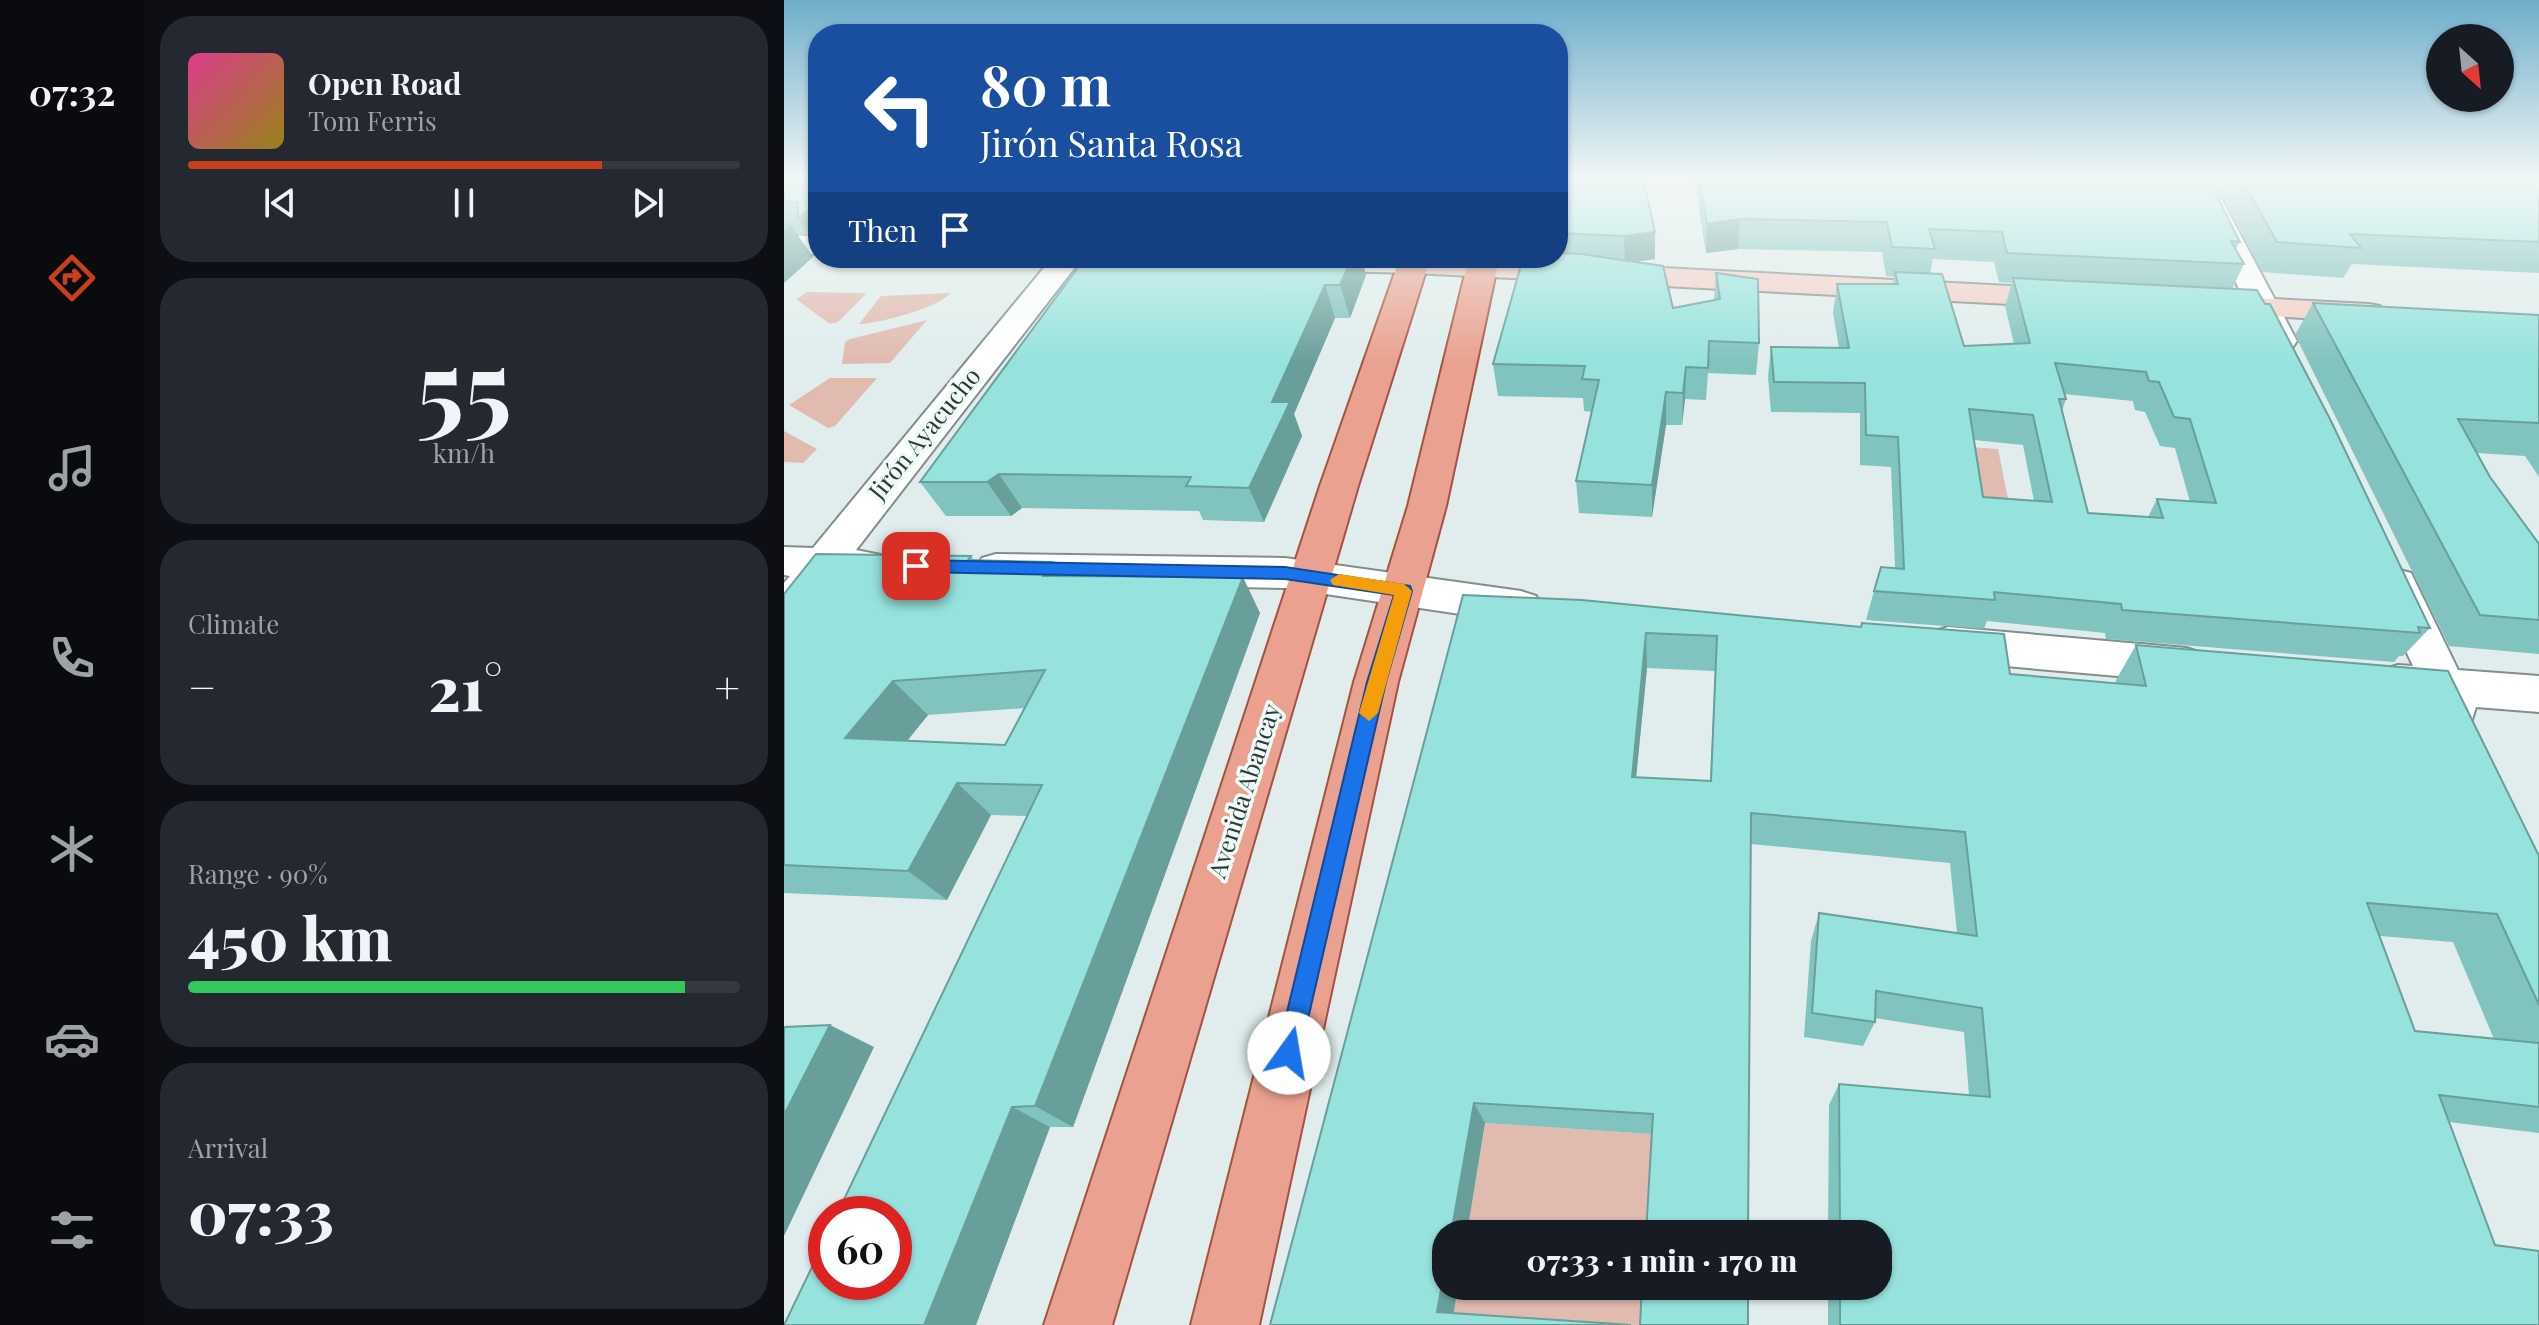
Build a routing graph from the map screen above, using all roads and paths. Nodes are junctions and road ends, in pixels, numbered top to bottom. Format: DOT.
graph roads {
  1 [pos="2229,240"];
  2 [pos="784,244"];
  3 [pos="808,245"];
  4 [pos="1568,267"];
  5 [pos="1058,268"];
  6 [pos="1412,268"];
  7 [pos="1482,268"];
  8 [pos="2099,299"];
  9 [pos="2178,303"];
  10 [pos="2264,307"];
  11 [pos="2400,315"];
  12 [pos="2296,373"];
  13 [pos="2384,559"];
  14 [pos="804,563"];
  15 [pos="902,565"];
  16 [pos="966,567"];
  17 [pos="1312,576"];
  18 [pos="1404,591"];
  19 [pos="784,612"];
  20 [pos="1566,614"];
  21 [pos="1907,640"];
  22 [pos="2228,668"];
  23 [pos="2355,679"];
  24 [pos="2445,688"];
  25 [pos="2539,694"];
  26 [pos="2473,751"];
  27 [pos="1078,1325"];
  28 [pos="1225,1325"];
  1 -- 10 [label="street"];
  2 -- 3 [label="street"];
  4 -- 8 [label="street"];
  5 -- 14 [label="street, Jirón Ayacucho"];
  6 -- 17 [label="main road, Avenida Abancay"];
  7 -- 18 [label="main road"];
  9 -- 10 [label="street"];
  10 -- 11 [label="street"];
  10 -- 12 [label="street"];
  13 -- 24 [label="street"];
  14 -- 15 [label="street"];
  14 -- 19 [label="street, Jirón Ayacucho"];
  16 -- 17 [label="street"];
  17 -- 18 [label="street"];
  17 -- 27 [label="main road, Avenida Abancay"];
  18 -- 20 [label="street"];
  18 -- 28 [label="main road"];
  21 -- 22 [label="street"];
  23 -- 24 [label="street"];
  24 -- 25 [label="street"];
  24 -- 26 [label="street"];
}
